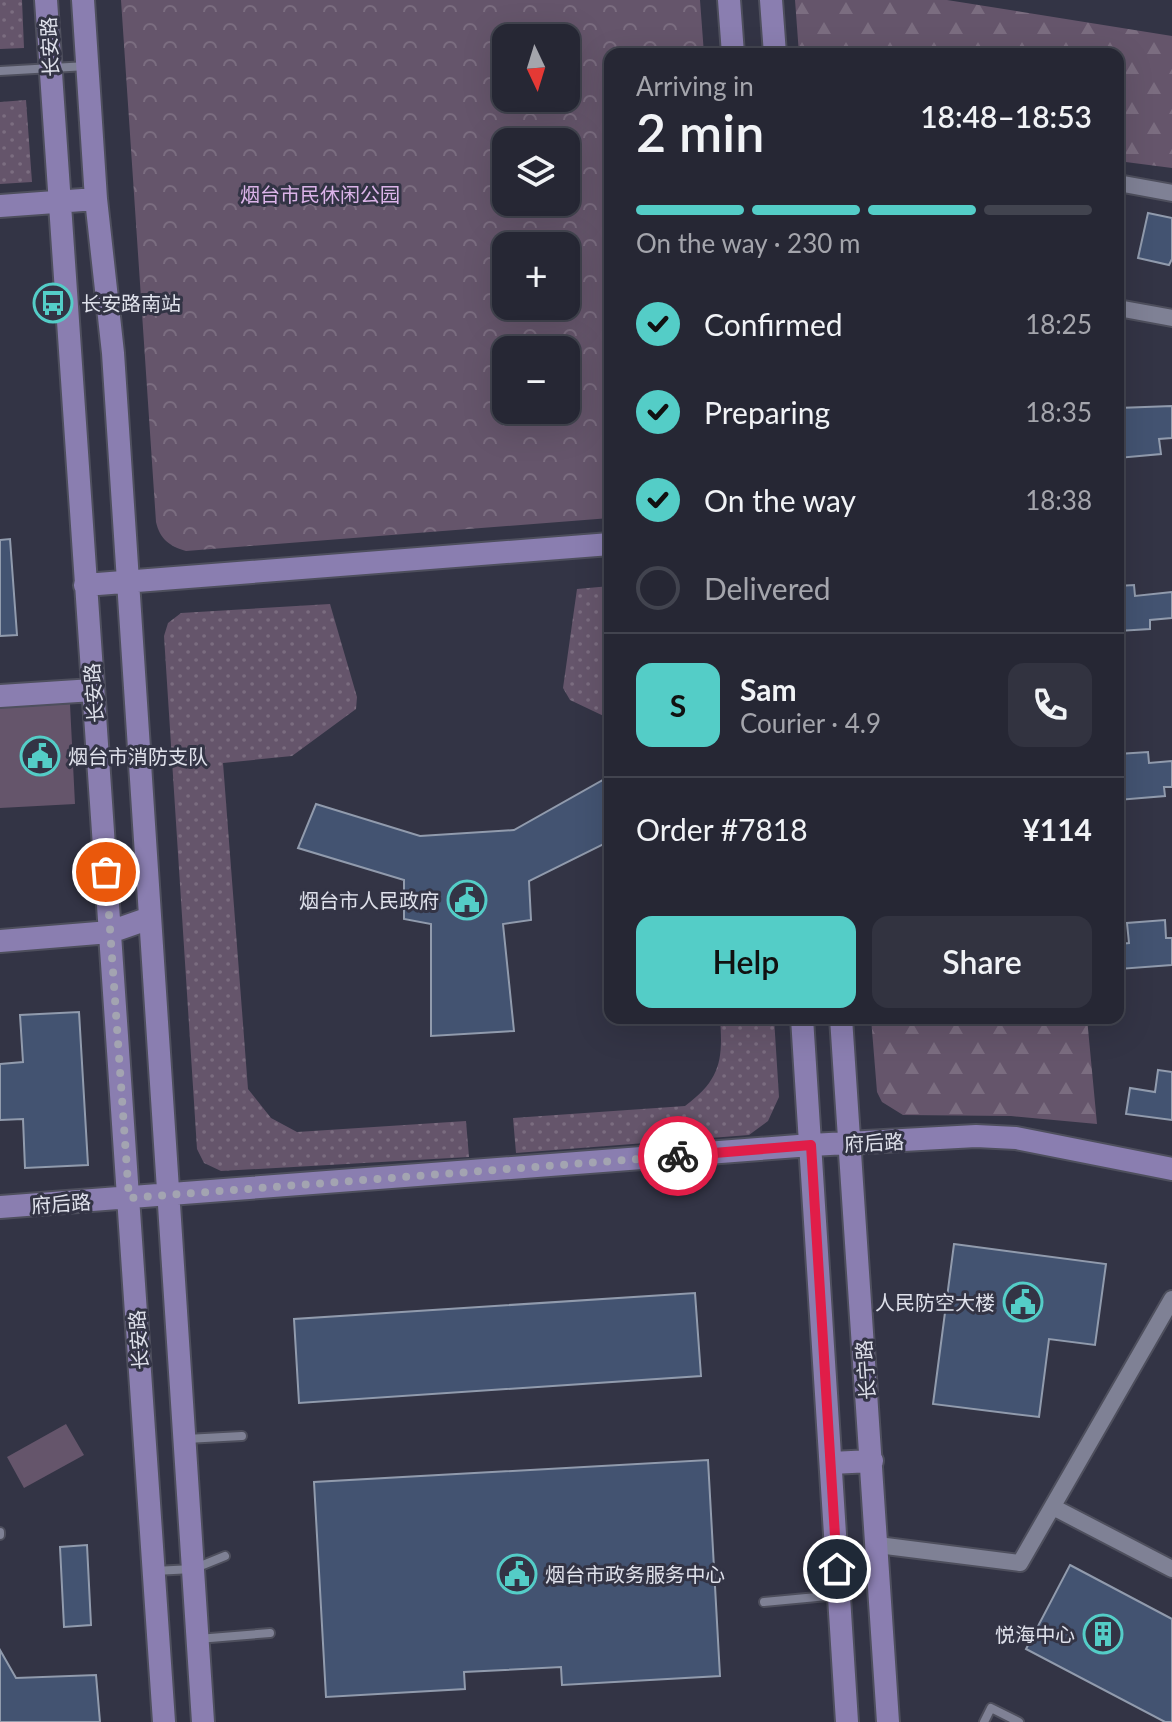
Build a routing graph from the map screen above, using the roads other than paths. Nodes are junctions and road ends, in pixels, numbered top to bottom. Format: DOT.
graph roads {
  1 [pos="46,0"];
  2 [pos="83,0"];
  3 [pos="729,0"];
  4 [pos="771,0"];
  5 [pos="733,48"];
  6 [pos="775,48"];
  7 [pos="87,66"];
  8 [pos="50,68"];
  9 [pos="0,71"];
  10 [pos="1124,184"];
  11 [pos="1172,193"];
  12 [pos="96,199"];
  13 [pos="58,202"];
  14 [pos="0,206"];
  15 [pos="1124,309"];
  16 [pos="1172,318"];
  17 [pos="604,544"];
  18 [pos="126,582"];
  19 [pos="85,585"];
  20 [pos="93,690"];
  21 [pos="0,696"];
  22 [pos="150,918"];
  23 [pos="110,932"];
  24 [pos="0,941"];
  25 [pos="802,1024"];
  26 [pos="841,1024"];
  27 [pos="849,1143"];
  28 [pos="811,1145"];
  29 [pos="1172,1169"];
  30 [pos="170,1196"];
  31 [pos="129,1198"];
  32 [pos="0,1207"];
  33 [pos="1172,1299"];
  34 [pos="242,1436"];
  35 [pos="185,1440"];
  36 [pos="872,1461"];
  37 [pos="831,1463"];
  38 [pos="1053,1507"];
  39 [pos="878,1545"];
  40 [pos="225,1556"];
  41 [pos="193,1569"];
  42 [pos="1172,1569"];
  43 [pos="154,1571"];
  44 [pos="839,1595"];
  45 [pos="764,1602"];
  46 [pos="270,1633"];
  47 [pos="198,1639"];
  48 [pos="887,1716"];
  49 [pos="848,1718"];
  50 [pos="164,1722"];
  51 [pos="203,1722"];
  52 [pos="984,1722"];
  53 [pos="1019,1722"];
  1 -- 8 [label="street, 长安路"];
  2 -- 7 [label="street"];
  3 -- 5 [label="street"];
  4 -- 6 [label="street"];
  7 -- 8 [label="lane"];
  7 -- 12 [label="street"];
  8 -- 9 [label="lane"];
  8 -- 13 [label="street, 长安路"];
  10 -- 11 [label="street"];
  12 -- 13 [label="street"];
  12 -- 18 [label="street"];
  13 -- 14 [label="street"];
  13 -- 19 [label="street, 长安路"];
  15 -- 16 [label="street"];
  17 -- 18 [label="street"];
  18 -- 19 [label="street"];
  18 -- 22 [label="street"];
  19 -- 20 [label="street, 长安路"];
  20 -- 21 [label="street"];
  20 -- 23 [label="street, 长安路"];
  22 -- 23 [label="street"];
  22 -- 30 [label="street"];
  23 -- 24 [label="street"];
  23 -- 31 [label="street, 长安路"];
  25 -- 28 [label="street, 长宁路"];
  26 -- 27 [label="street, 长宁路"];
  27 -- 28 [label="street, 府后路"];
  27 -- 29 [label="street, 府后路"];
  27 -- 36 [label="street, 长宁路"];
  28 -- 30 [label="street, 府后路"];
  28 -- 37 [label="street, 长宁路"];
  30 -- 31 [label="street, 府后路"];
  30 -- 35 [label="street"];
  31 -- 32 [label="street, 府后路"];
  31 -- 43 [label="street, 长安路"];
  33 -- 38 [label="street"];
  34 -- 35 [label="lane"];
  35 -- 41 [label="street"];
  36 -- 37 [label="street"];
  36 -- 39 [label="street, 长宁路"];
  37 -- 44 [label="street, 长宁路"];
  38 -- 39 [label="street"];
  38 -- 42 [label="street"];
  39 -- 48 [label="street, 长宁路"];
  40 -- 41 [label="lane"];
  41 -- 43 [label="lane"];
  41 -- 47 [label="street"];
  43 -- 50 [label="street, 长安路"];
  44 -- 45 [label="lane"];
  44 -- 49 [label="street, 长宁路"];
  46 -- 47 [label="lane"];
  47 -- 51 [label="street"];
  52 -- 53 [label="lane"];
}
